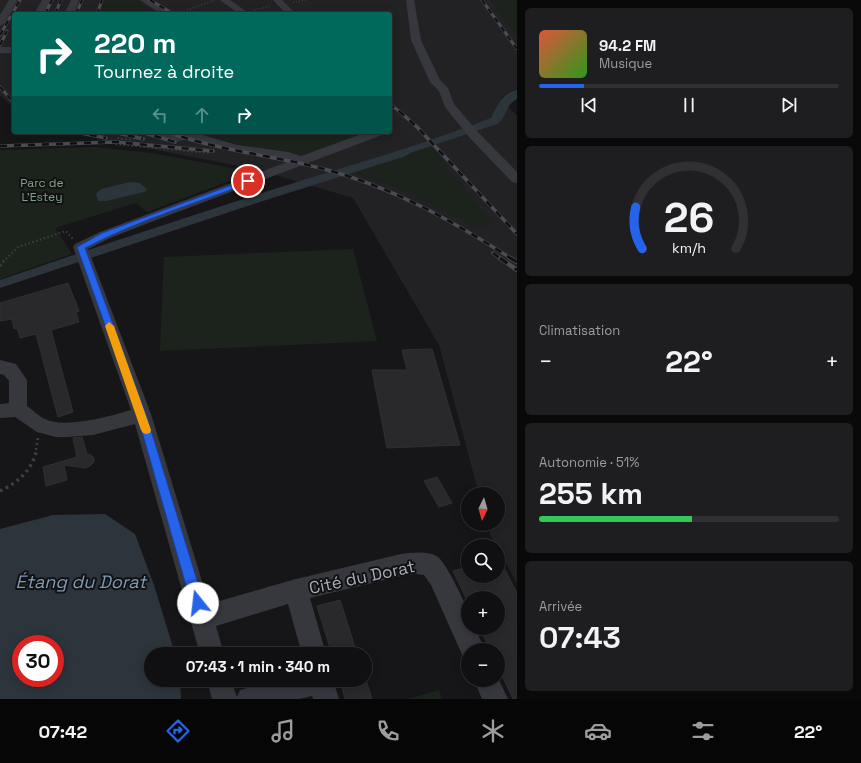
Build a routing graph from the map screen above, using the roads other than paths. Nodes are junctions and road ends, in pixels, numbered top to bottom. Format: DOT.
graph roads {
  1 [pos="13,0"];
  2 [pos="46,0"];
  3 [pos="75,0"];
  4 [pos="144,0"];
  5 [pos="224,0"];
  6 [pos="277,0"];
  7 [pos="410,0"];
  8 [pos="40,12"];
  9 [pos="70,12"];
  10 [pos="164,12"];
  11 [pos="241,12"];
  12 [pos="289,12"];
  13 [pos="0,23"];
  14 [pos="0,50"];
  15 [pos="12,50"];
  16 [pos="160,134"];
  17 [pos="373,134"];
  18 [pos="302,161"];
  19 [pos="517,179"];
  20 [pos="0,367"];
  21 [pos="9,410"];
  22 [pos="142,414"];
  23 [pos="296,590"];
  24 [pos="202,618"];
  25 [pos="470,643"];
  26 [pos="210,647"];
  27 [pos="312,647"];
  28 [pos="221,687"];
  29 [pos="323,687"];
  30 [pos="489,687"];
  31 [pos="225,699"];
  32 [pos="249,699"];
  33 [pos="495,699"];
  1 -- 13 [label="street"];
  2 -- 8 [label="street"];
  3 -- 9 [label="street"];
  4 -- 10 [label="street"];
  5 -- 11 [label="street"];
  6 -- 12 [label="street"];
  7 -- 19 [label="street"];
  14 -- 15 [label="street"];
  16 -- 18 [label="street"];
  17 -- 18 [label="street"];
  18 -- 22 [label="street"];
  20 -- 21 [label="street"];
  21 -- 22 [label="street"];
  22 -- 24 [label="street"];
  23 -- 24 [label="street, Cité du Dorat"];
  23 -- 25 [label="street, Cité du Dorat"];
  23 -- 27 [label="street"];
  24 -- 26 [label="street"];
  28 -- 31 [label="street"];
  29 -- 32 [label="street"];
  30 -- 33 [label="street"];
}
